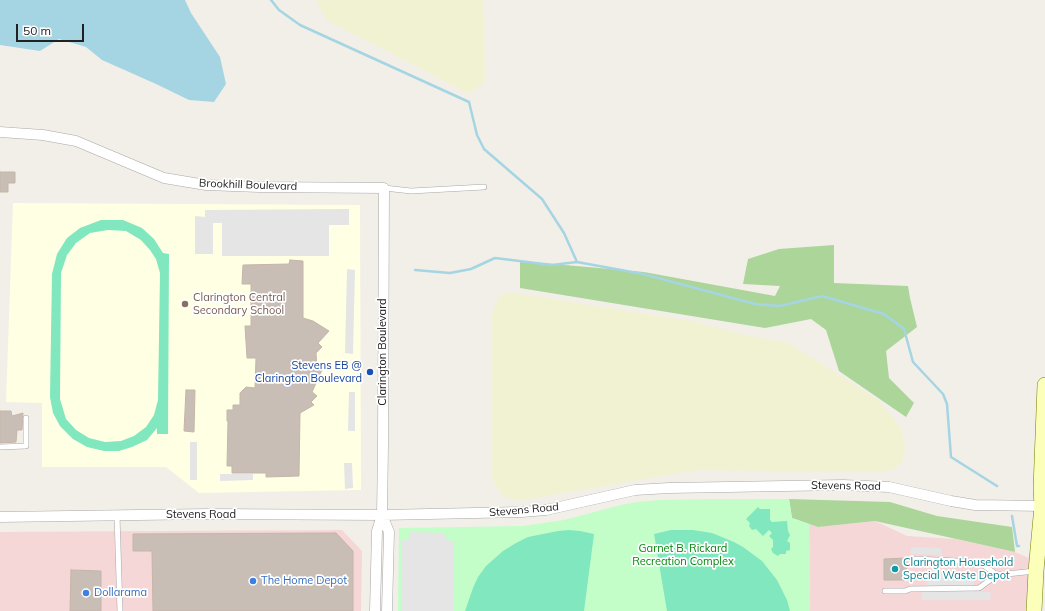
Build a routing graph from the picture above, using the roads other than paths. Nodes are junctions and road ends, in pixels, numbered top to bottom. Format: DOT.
graph roads {
  1 [pos="0,132"];
  2 [pos="484,187"];
  3 [pos="384,188"];
  4 [pos="1045,385"];
  5 [pos="26,418"];
  6 [pos="0,447"];
  7 [pos="1044,506"];
  8 [pos="117,515"];
  9 [pos="382,516"];
  10 [pos="0,517"];
  11 [pos="916,559"];
  12 [pos="1036,571"];
  13 [pos="997,575"];
  14 [pos="885,591"];
  15 [pos="120,611"];
  16 [pos="376,611"];
  17 [pos="388,611"];
  18 [pos="1034,611"];
  1 -- 3 [label="street, Brookhill Boulevard"];
  2 -- 3 [label="lane"];
  3 -- 9 [label="street, Clarington Boulevard"];
  4 -- 7 [label="main road"];
  5 -- 6 [label="lane"];
  7 -- 9 [label="street, Stevens Road"];
  7 -- 12 [label="main road"];
  8 -- 9 [label="street, Stevens Road"];
  8 -- 10 [label="street, Stevens Road"];
  8 -- 15 [label="lane"];
  9 -- 16 [label="street, Clarington Boulevard"];
  9 -- 17 [label="street, Clarington Boulevard"];
  11 -- 13 [label="lane"];
  12 -- 13 [label="lane"];
  12 -- 18 [label="main road"];
  13 -- 14 [label="lane"];
}
